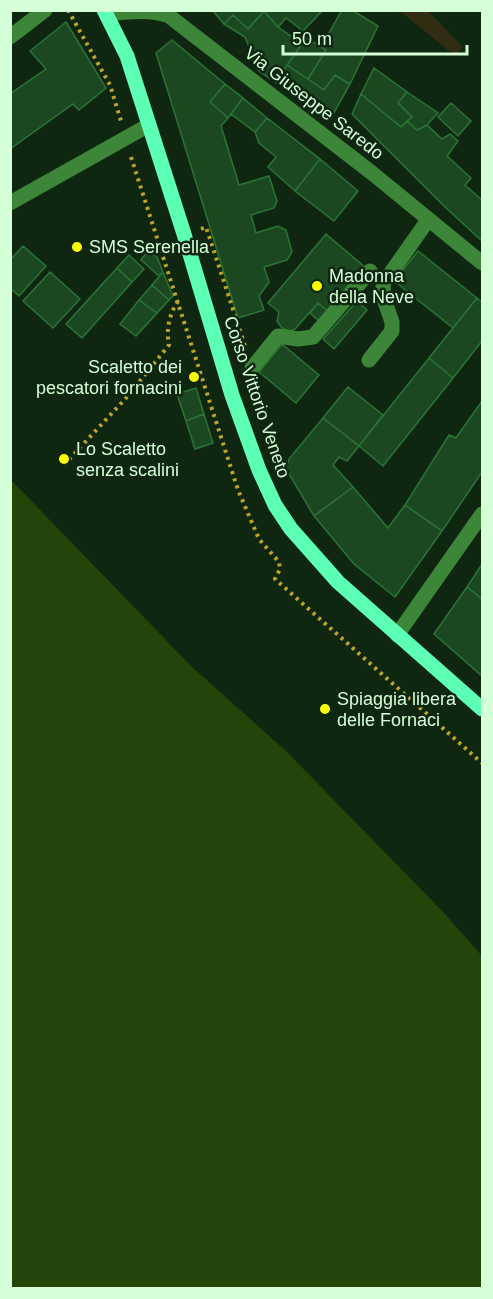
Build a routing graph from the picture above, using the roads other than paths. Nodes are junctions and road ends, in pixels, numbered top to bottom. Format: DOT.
graph roads {
  1 [pos="45,10"];
  2 [pos="105,12"];
  3 [pos="10,37"];
  4 [pos="149,125"];
  5 [pos="10,203"];
  6 [pos="428,220"];
  7 [pos="483,263"];
  8 [pos="370,271"];
  9 [pos="369,360"];
  10 [pos="252,368"];
  11 [pos="483,514"];
  12 [pos="397,635"];
  13 [pos="483,710"];
  1 -- 3 [label="street"];
  2 -- 4 [label="main road, Corso Vittorio Veneto"];
  2 -- 6 [label="street, Via Giuseppe Saredo"];
  4 -- 5 [label="street"];
  4 -- 12 [label="main road, Corso Vittorio Veneto"];
  6 -- 7 [label="street, Via Giuseppe Saredo"];
  6 -- 9 [label="street"];
  8 -- 10 [label="street"];
  11 -- 12 [label="street"];
  12 -- 13 [label="main road, Corso Vittorio Veneto"];
}
